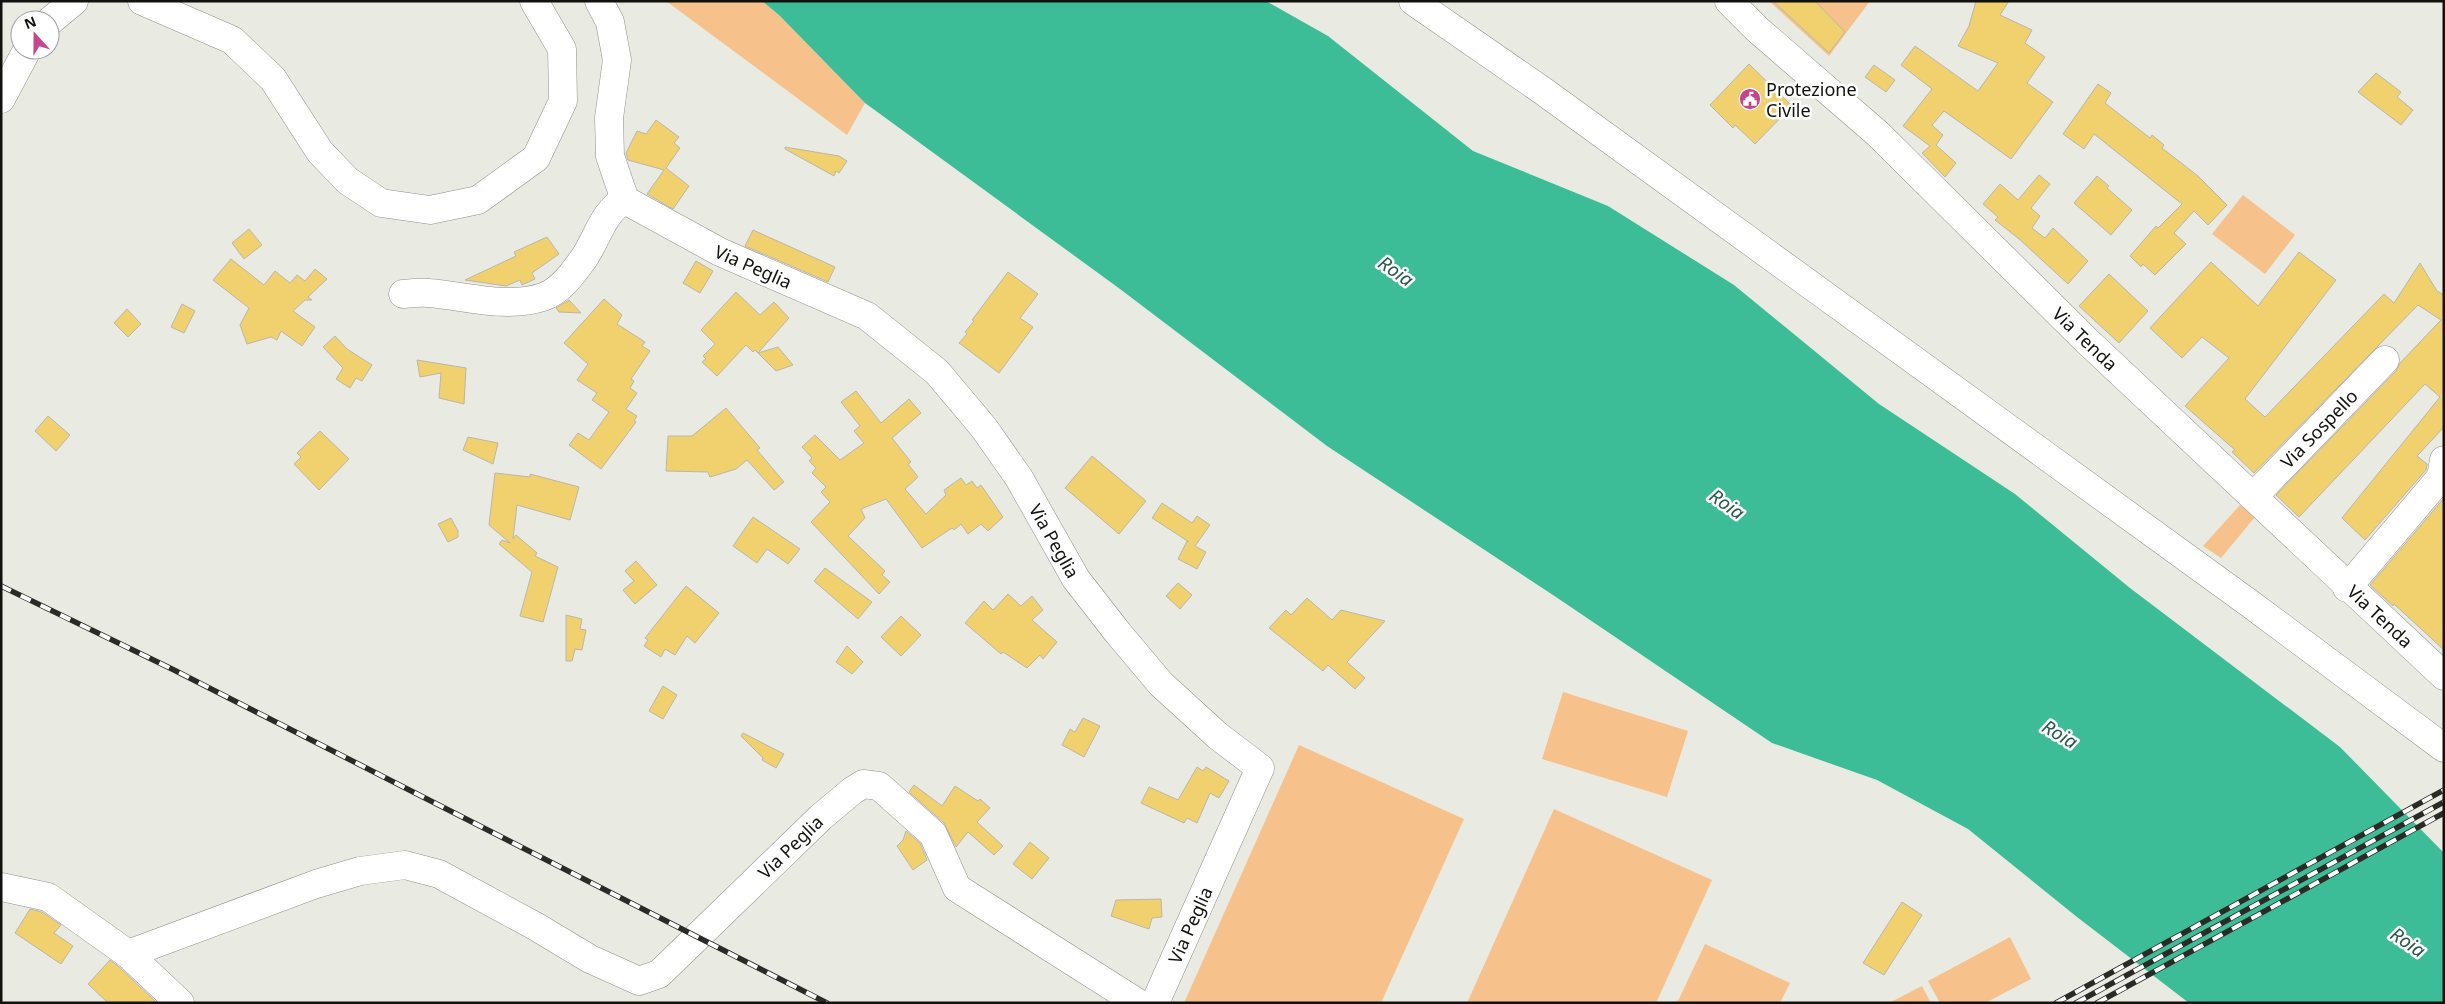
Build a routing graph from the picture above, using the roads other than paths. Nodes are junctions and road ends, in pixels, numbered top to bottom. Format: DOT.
graph roads {
  1 [pos="74,1"];
  2 [pos="142,1"];
  3 [pos="534,1"];
  4 [pos="598,1"];
  5 [pos="1413,1"];
  6 [pos="1729,1"];
  7 [pos="60,13"];
  8 [pos="22,60"];
  9 [pos="1,99"];
  10 [pos="625,200"];
  11 [pos="403,294"];
  12 [pos="2385,360"];
  13 [pos="2444,460"];
  14 [pos="2253,497"];
  15 [pos="2347,588"];
  16 [pos="2443,675"];
  17 [pos="2444,748"];
  18 [pos="1,887"];
  19 [pos="128,954"];
  20 [pos="180,1003"];
  21 [pos="1138,1003"];
  22 [pos="1155,1003"];
  1 -- 7 [label="main road"];
  2 -- 3 [label="main road"];
  4 -- 10 [label="main road"];
  5 -- 17 [label="main road"];
  6 -- 14 [label="main road, Via Tenda"];
  8 -- 9 [label="main road"];
  10 -- 11 [label="main road"];
  10 -- 22 [label="main road, Via Peglia"];
  12 -- 14 [label="main road, Via Sospello"];
  13 -- 15 [label="main road"];
  14 -- 15 [label="main road, Via Tenda"];
  15 -- 16 [label="main road, Via Tenda"];
  18 -- 19 [label="main road"];
  19 -- 20 [label="main road"];
  19 -- 21 [label="main road, Via Peglia"];
}
